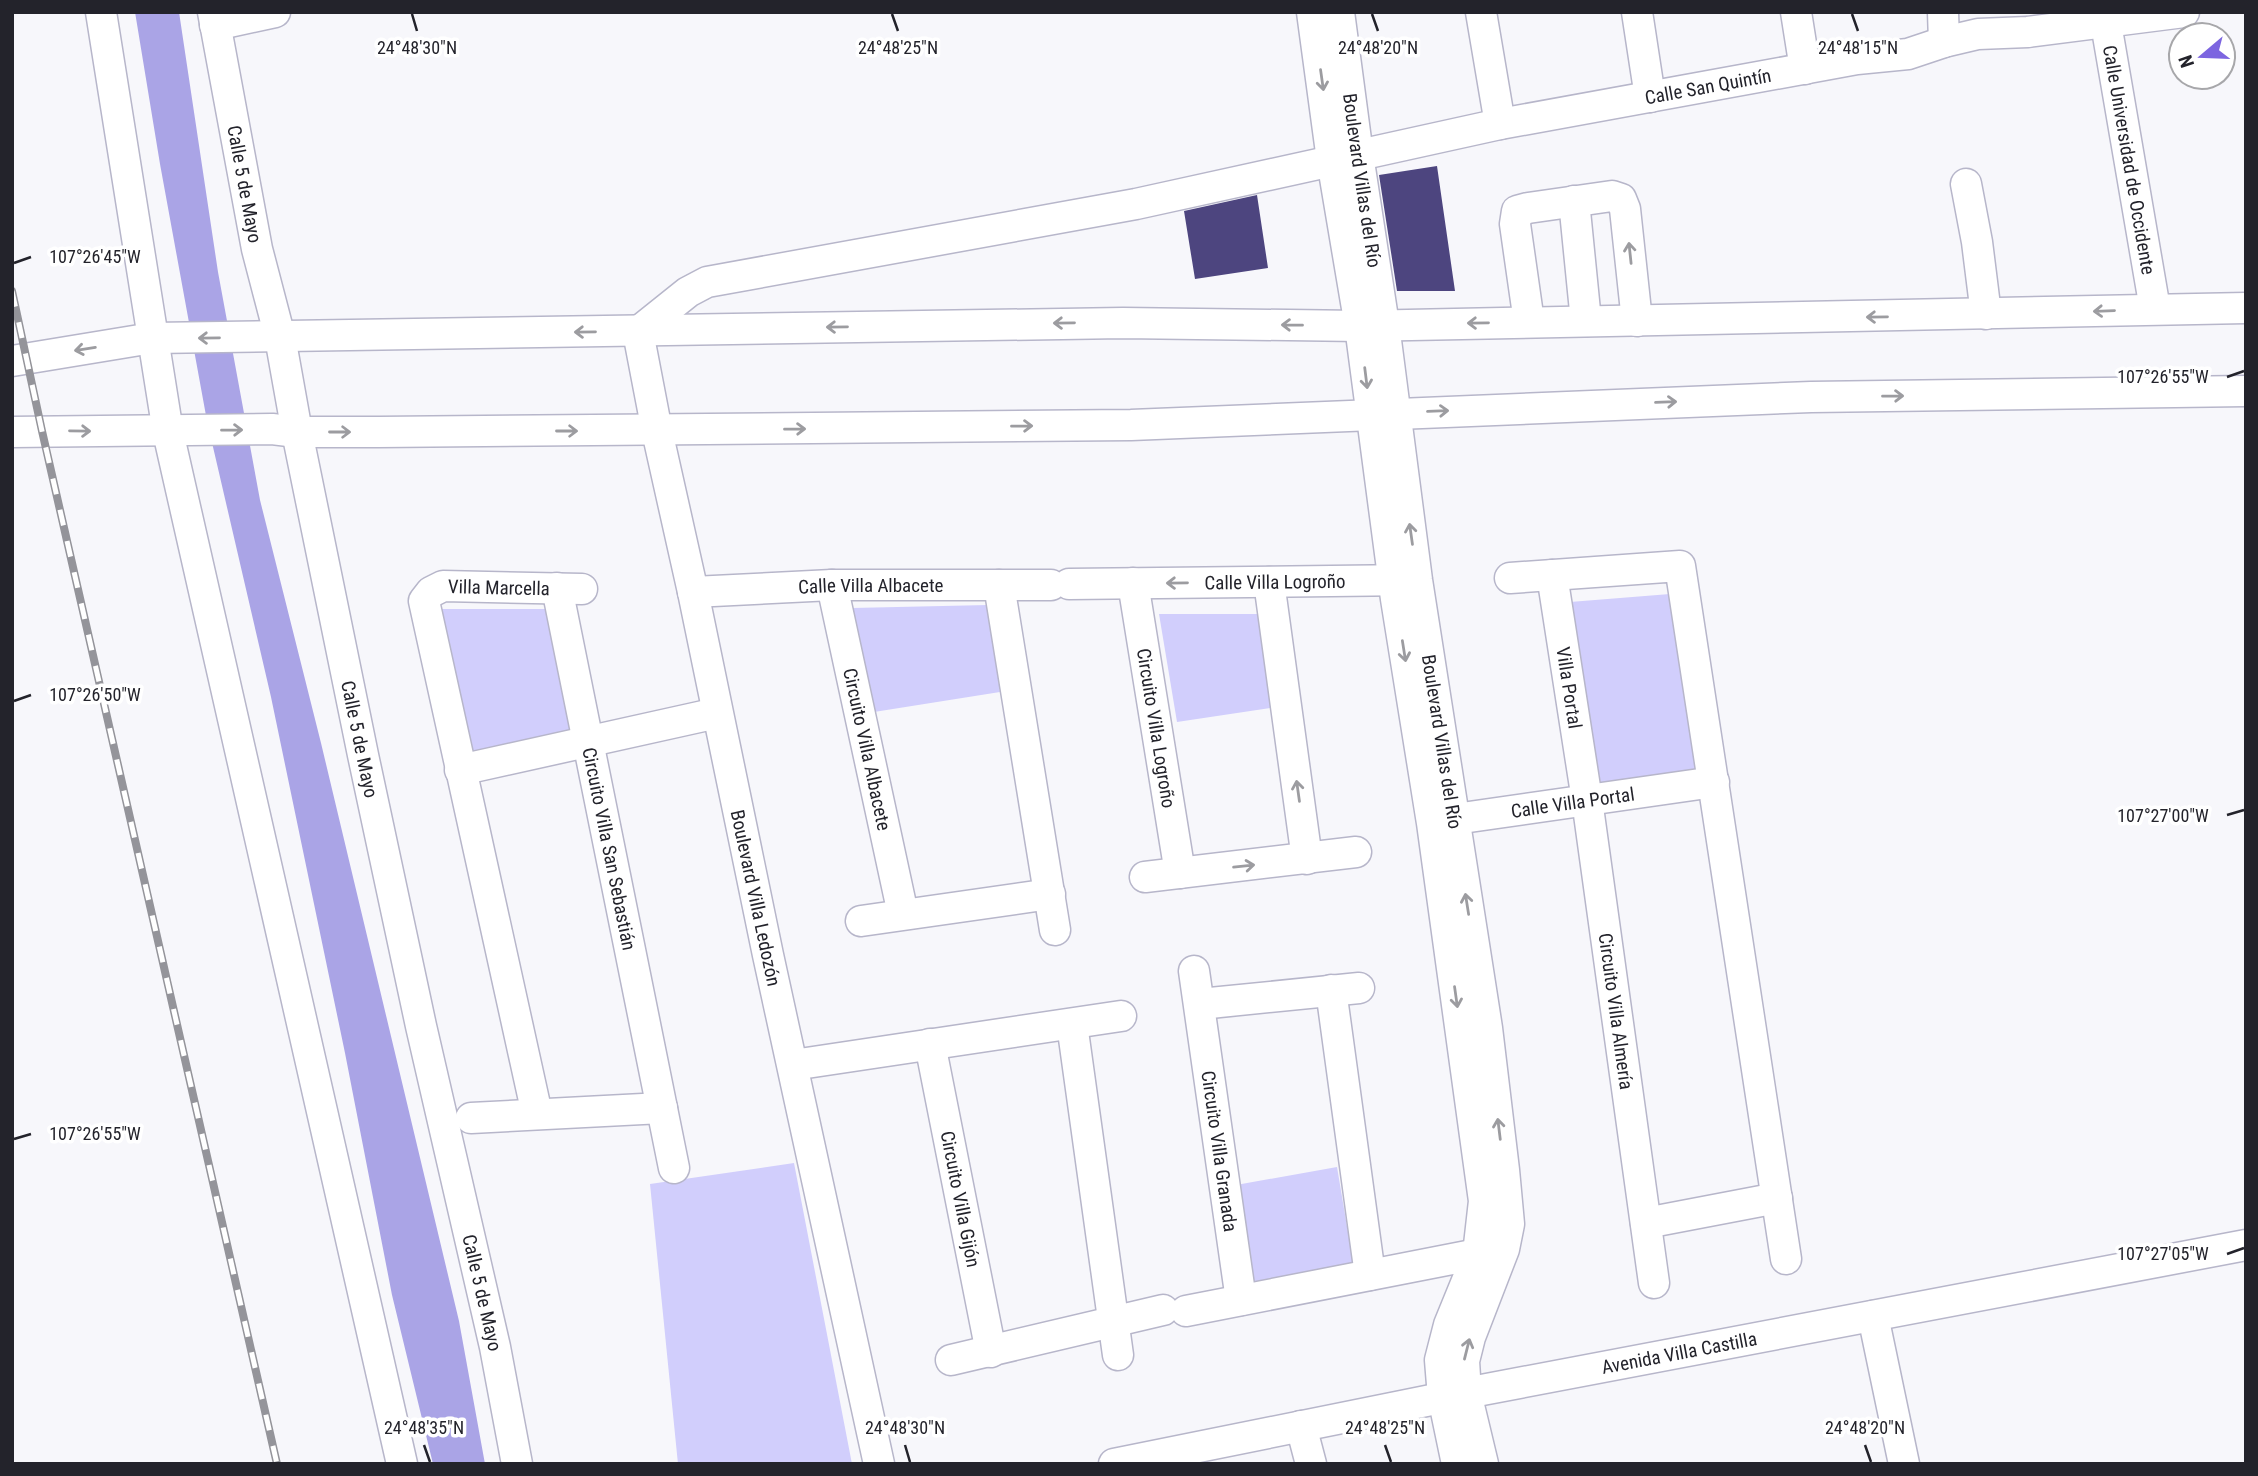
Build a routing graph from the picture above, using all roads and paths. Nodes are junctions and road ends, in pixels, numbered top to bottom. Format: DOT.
graph roads {
  1 [pos="101,12"];
  2 [pos="275,12"];
  3 [pos="1312,12"];
  4 [pos="1339,12"];
  5 [pos="1481,12"];
  6 [pos="1637,12"];
  7 [pos="1796,12"];
  8 [pos="1943,12"];
  9 [pos="2184,12"];
  10 [pos="2104,16"];
  11 [pos="214,19"];
  12 [pos="1944,42"];
  13 [pos="1805,69"];
  14 [pos="1650,97"];
  15 [pos="1500,124"];
  16 [pos="1345,158"];
  17 [pos="1966,184"];
  18 [pos="1574,201"];
  19 [pos="2155,309"];
  20 [pos="2246,309"];
  21 [pos="1986,314"];
  22 [pos="1586,321"];
  23 [pos="1637,321"];
  24 [pos="1529,322"];
  25 [pos="1372,326"];
  26 [pos="638,331"];
  27 [pos="268,337"];
  28 [pos="157,338"];
  29 [pos="12,361"];
  30 [pos="2246,391"];
  31 [pos="1382,414"];
  32 [pos="180,431"];
  33 [pos="284,431"];
  34 [pos="657,431"];
  35 [pos="12,432"];
  36 [pos="1552,575"];
  37 [pos="1510,578"];
  38 [pos="1133,583"];
  39 [pos="832,585"];
  40 [pos="999,585"];
  41 [pos="570,589"];
  42 [pos="1269,589"];
  43 [pos="1407,590"];
  44 [pos="694,592"];
  45 [pos="717,713"];
  46 [pos="587,743"];
  47 [pos="460,771"];
  48 [pos="1714,782"];
  49 [pos="1587,800"];
  50 [pos="1442,821"];
  51 [pos="1356,852"];
  52 [pos="1307,859"];
  53 [pos="1180,873"];
  54 [pos="1145,877"];
  55 [pos="1050,894"];
  56 [pos="903,914"];
  57 [pos="861,921"];
  58 [pos="1055,930"];
  59 [pos="1194,971"];
  60 [pos="1200,1004"];
  61 [pos="1121,1016"];
  62 [pos="1072,1024"];
  63 [pos="930,1044"];
  64 [pos="793,1065"];
  65 [pos="662,1108"];
  66 [pos="537,1114"];
  67 [pos="471,1118"];
  68 [pos="674,1168"];
  69 [pos="1777,1198"];
  70 [pos="1646,1223"];
  71 [pos="2246,1245"];
  72 [pos="1491,1252"];
  73 [pos="1786,1259"];
  74 [pos="1370,1275"];
  75 [pos="1654,1283"];
  76 [pos="1241,1300"];
  77 [pos="1873,1317"];
  78 [pos="1113,1322"];
  79 [pos="990,1352"];
  80 [pos="1118,1356"];
  81 [pos="951,1360"];
  82 [pos="1454,1395"];
  83 [pos="1301,1426"];
  84 [pos="402,1464"];
  85 [pos="517,1464"];
  86 [pos="879,1464"];
  87 [pos="1114,1464"];
  88 [pos="1311,1464"];
  89 [pos="1457,1464"];
  90 [pos="1483,1464"];
  91 [pos="1904,1464"];
  1 -- 28 [label="street"];
  2 -- 11 [label="street"];
  3 -- 16 [label="street, Boulevard Villas del Río, one-way"];
  4 -- 16 [label="street, Boulevard Villas del Río"];
  5 -- 15 [label="street"];
  6 -- 14 [label="street"];
  7 -- 13 [label="street"];
  8 -- 12 [label="street"];
  9 -- 10 [label="street, Calle San Quintín"];
  10 -- 12 [label="street, Calle San Quintín"];
  10 -- 19 [label="street, Calle Universidad de Occidente"];
  11 -- 27 [label="street, Calle 5 de Mayo"];
  12 -- 13 [label="street, Calle San Quintín"];
  13 -- 14 [label="street, Calle San Quintín"];
  14 -- 15 [label="street, Calle San Quintín"];
  15 -- 16 [label="street, Calle San Quintín"];
  16 -- 25 [label="street, Boulevard Villas del Río"];
  16 -- 26 [label="street, Calle San Quintín"];
  17 -- 21 [label="street"];
  18 -- 22 [label="street"];
  23 -- 18 [label="street, one-way"];
  18 -- 24 [label="street"];
  19 -- 20 [label="street"];
  19 -- 21 [label="street, one-way"];
  21 -- 23 [label="street, one-way"];
  22 -- 23 [label="street"];
  22 -- 24 [label="street"];
  24 -- 25 [label="street, one-way"];
  25 -- 26 [label="street, one-way"];
  25 -- 31 [label="street, Boulevard Villas del Río"];
  26 -- 27 [label="street, one-way"];
  26 -- 34 [label="street, Boulevard Villa Ledozón"];
  27 -- 28 [label="street, one-way"];
  27 -- 33 [label="street, Calle 5 de Mayo"];
  28 -- 29 [label="street, one-way"];
  28 -- 32 [label="street"];
  31 -- 30 [label="street, one-way"];
  34 -- 31 [label="street, one-way"];
  31 -- 43 [label="street, Boulevard Villas del Río"];
  32 -- 33 [label="street, one-way"];
  35 -- 32 [label="street, one-way"];
  32 -- 84 [label="street"];
  33 -- 34 [label="street, one-way"];
  33 -- 85 [label="street, Calle 5 de Mayo"];
  34 -- 44 [label="street, Boulevard Villa Ledozón"];
  36 -- 37 [label="street"];
  36 -- 48 [label="street"];
  36 -- 49 [label="street, Villa Portal"];
  38 -- 40 [label="street, Calle Villa Albacete"];
  42 -- 38 [label="street, Calle Villa Logroño, one-way"];
  38 -- 53 [label="street, Circuito Villa Logroño"];
  39 -- 40 [label="street, Calle Villa Albacete"];
  39 -- 44 [label="street, Calle Villa Albacete"];
  39 -- 56 [label="street, Circuito Villa Albacete"];
  40 -- 55 [label="street"];
  41 -- 46 [label="street, Circuito Villa San Sebastián"];
  41 -- 47 [label="street, Villa Marcella"];
  42 -- 43 [label="street"];
  52 -- 42 [label="street, one-way"];
  43 -- 50 [label="street, Boulevard Villas del Río"];
  44 -- 45 [label="street, Boulevard Villa Ledozón"];
  45 -- 46 [label="street"];
  45 -- 64 [label="street, Boulevard Villa Ledozón"];
  46 -- 47 [label="street"];
  46 -- 65 [label="street, Circuito Villa San Sebastián"];
  47 -- 66 [label="street"];
  48 -- 49 [label="street, Calle Villa Portal"];
  48 -- 69 [label="street"];
  49 -- 50 [label="street, Calle Villa Portal"];
  49 -- 70 [label="street, Circuito Villa Almería"];
  50 -- 72 [label="street, Boulevard Villas del Río"];
  51 -- 52 [label="street"];
  53 -- 52 [label="street, one-way"];
  53 -- 54 [label="street"];
  55 -- 56 [label="street"];
  55 -- 58 [label="street"];
  56 -- 57 [label="street"];
  59 -- 60 [label="street, Circuito Villa Granada"];
  60 -- 74 [label="street"];
  60 -- 76 [label="street, Circuito Villa Granada"];
  61 -- 62 [label="street"];
  62 -- 63 [label="street"];
  62 -- 78 [label="street"];
  63 -- 64 [label="street"];
  63 -- 79 [label="street, Circuito Villa Gijón"];
  64 -- 86 [label="street, Boulevard Villa Ledozón"];
  65 -- 66 [label="street"];
  65 -- 68 [label="street, Circuito Villa San Sebastián"];
  66 -- 67 [label="street"];
  69 -- 70 [label="street"];
  69 -- 73 [label="street"];
  70 -- 75 [label="street, Circuito Villa Almería"];
  71 -- 77 [label="street, Avenida Villa Castilla"];
  72 -- 74 [label="street"];
  72 -- 82 [label="street, Boulevard Villas del Río"];
  74 -- 76 [label="street"];
  76 -- 78 [label="street"];
  77 -- 82 [label="street, Avenida Villa Castilla"];
  77 -- 91 [label="street"];
  78 -- 79 [label="street"];
  78 -- 80 [label="street"];
  79 -- 81 [label="street"];
  82 -- 83 [label="street, Avenida Villa Castilla"];
  82 -- 89 [label="street, Boulevard Villas del Río"];
  82 -- 90 [label="street, Boulevard Villas del Río"];
  83 -- 87 [label="street, Avenida Villa Castilla"];
  83 -- 88 [label="street"];
}
